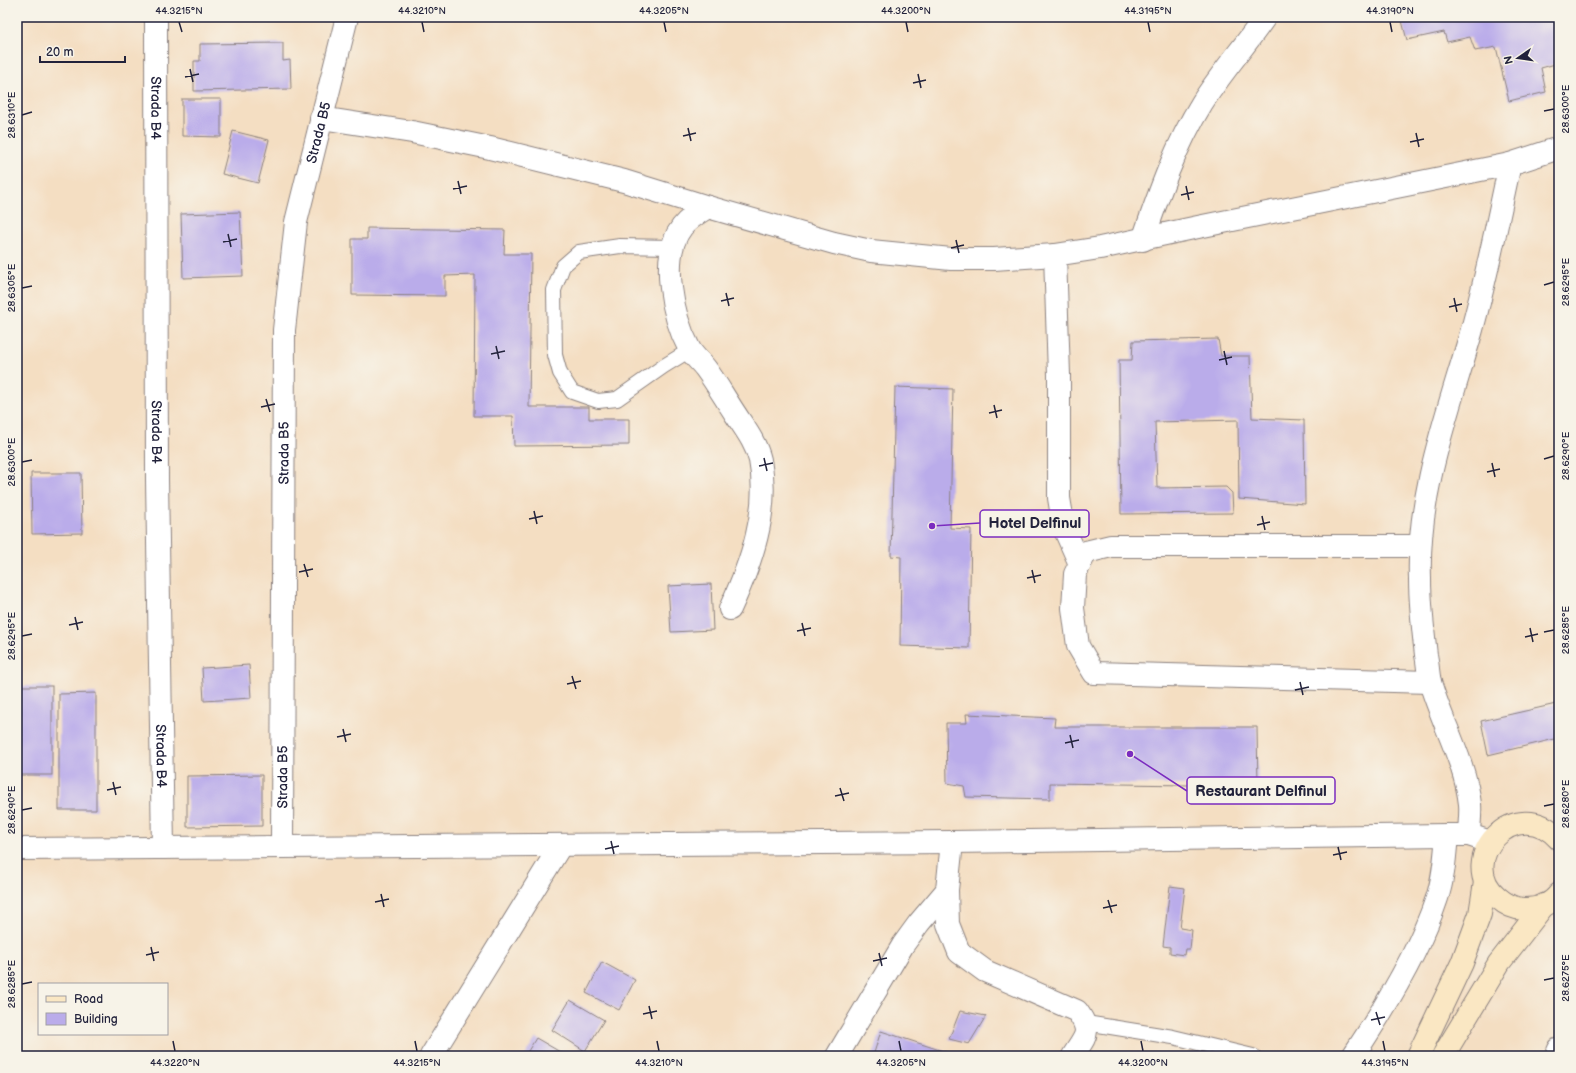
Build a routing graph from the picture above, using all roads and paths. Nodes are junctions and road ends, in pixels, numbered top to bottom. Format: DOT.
graph roads {
  1 [pos="156,17"];
  2 [pos="347,17"];
  3 [pos="1265,17"];
  4 [pos="321,118"];
  5 [pos="1559,148"];
  6 [pos="1510,164"];
  7 [pos="708,207"];
  8 [pos="1143,240"];
  9 [pos="672,247"];
  10 [pos="1055,255"];
  11 [pos="690,350"];
  12 [pos="1420,546"];
  13 [pos="1080,564"];
  14 [pos="730,608"];
  15 [pos="1430,682"];
  16 [pos="1550,825"];
  17 [pos="1447,835"];
  18 [pos="1469,835"];
  19 [pos="1559,839"];
  20 [pos="952,842"];
  21 [pos="1490,842"];
  22 [pos="561,845"];
  23 [pos="282,847"];
  24 [pos="163,848"];
  25 [pos="17,849"];
  26 [pos="1485,882"];
  27 [pos="947,890"];
  28 [pos="1551,900"];
  29 [pos="1086,1023"];
  30 [pos="1559,1049"];
  31 [pos="431,1056"];
  32 [pos="837,1056"];
  33 [pos="1073,1056"];
  34 [pos="1253,1056"];
  35 [pos="1353,1056"];
  36 [pos="1418,1056"];
  37 [pos="1443,1056"];
  38 [pos="1556,1056"];
  1 -- 24 [label="street, Strada B4"];
  2 -- 4 [label="street, Strada B5"];
  3 -- 8 [label="street"];
  4 -- 7 [label="street"];
  4 -- 23 [label="street, Strada B5"];
  5 -- 6 [label="street"];
  6 -- 8 [label="street"];
  6 -- 12 [label="street"];
  7 -- 9 [label="street"];
  7 -- 10 [label="street"];
  8 -- 10 [label="street"];
  9 -- 11 [label="street"];
  9 -- 11 [label="lane"];
  10 -- 13 [label="street"];
  11 -- 14 [label="street"];
  12 -- 13 [label="street"];
  12 -- 15 [label="street"];
  13 -- 15 [label="street"];
  15 -- 18 [label="street"];
  16 -- 19 [label="main road"];
  16 -- 21 [label="main road"];
  17 -- 18 [label="street"];
  17 -- 20 [label="street"];
  17 -- 35 [label="street"];
  18 -- 21 [label="street"];
  20 -- 22 [label="street"];
  20 -- 27 [label="street"];
  21 -- 26 [label="main road"];
  22 -- 23 [label="street"];
  22 -- 31 [label="street"];
  23 -- 24 [label="street"];
  24 -- 25 [label="street"];
  26 -- 28 [label="main road"];
  26 -- 36 [label="main road"];
  27 -- 29 [label="street"];
  27 -- 32 [label="street"];
  28 -- 37 [label="main road"];
  29 -- 33 [label="street"];
  29 -- 34 [label="lane"];
  30 -- 38 [label="street"];
}
